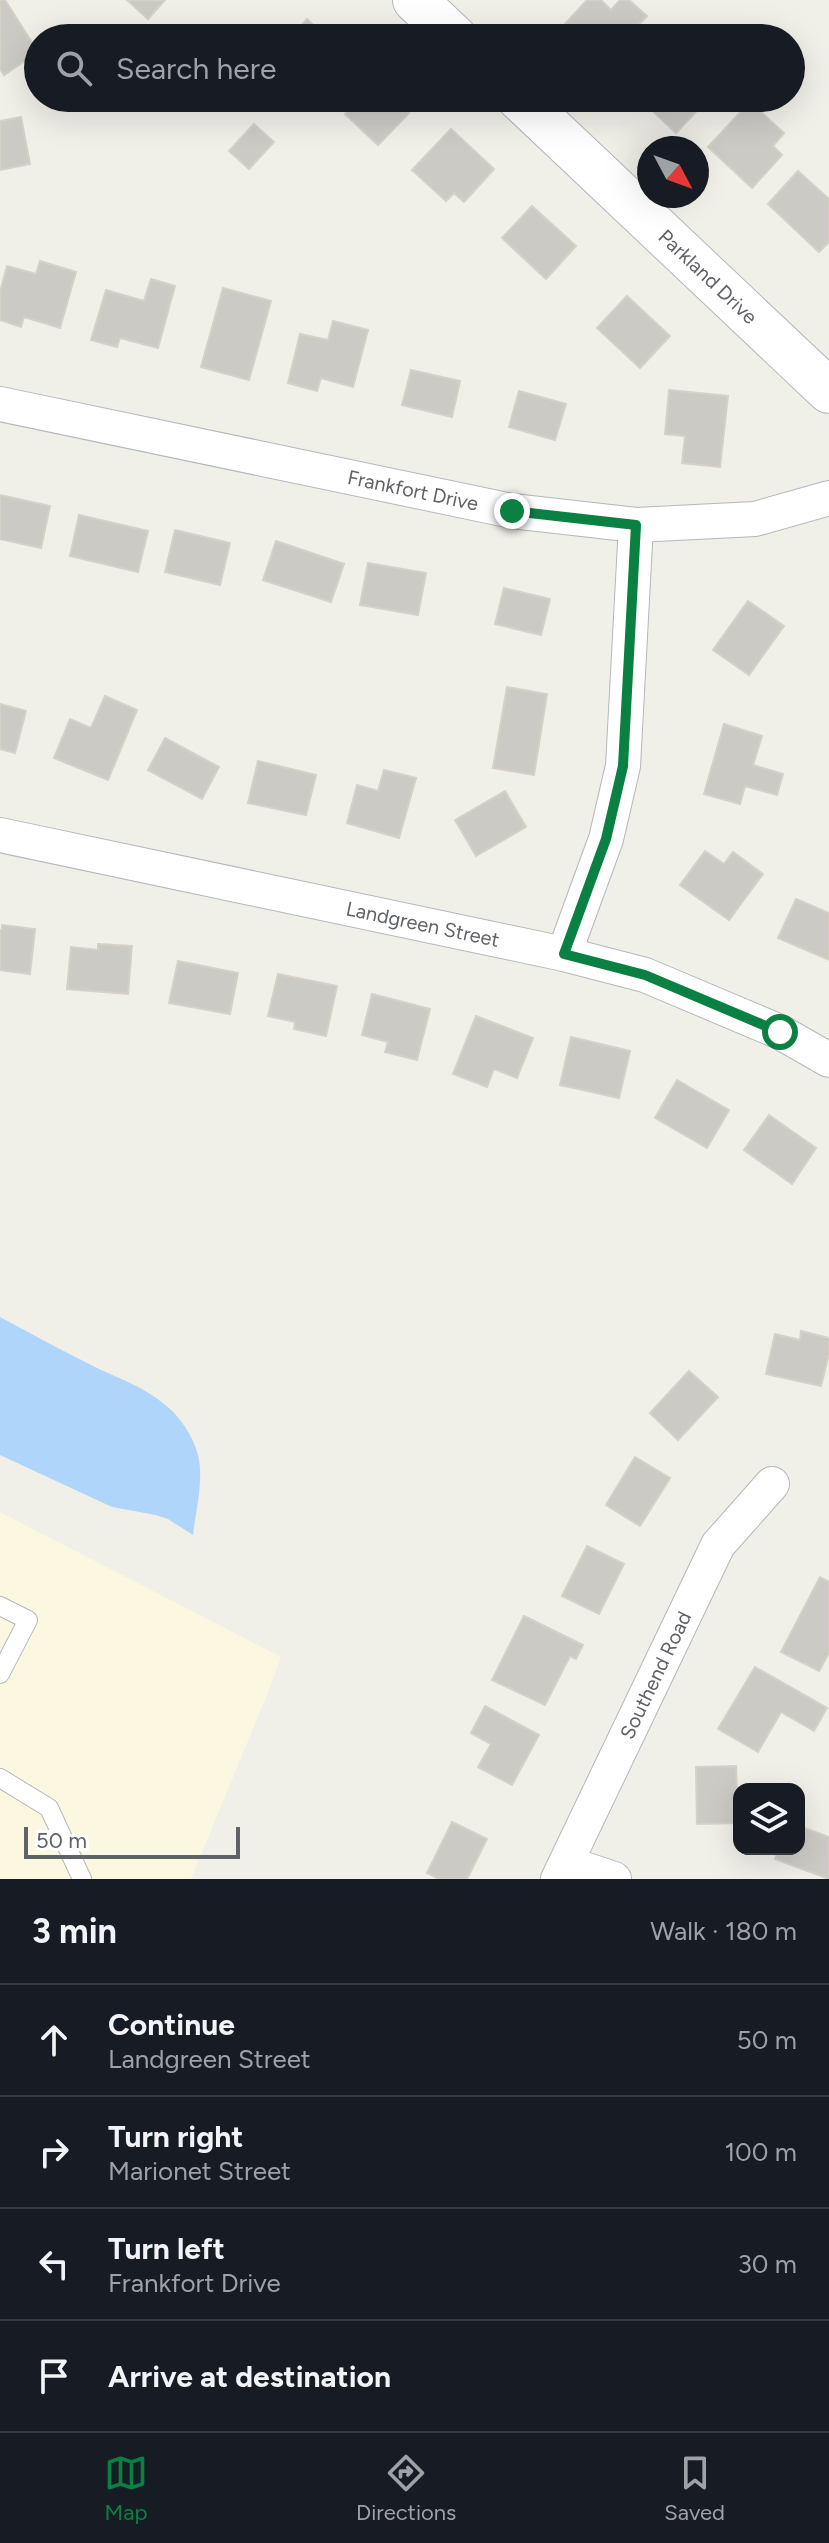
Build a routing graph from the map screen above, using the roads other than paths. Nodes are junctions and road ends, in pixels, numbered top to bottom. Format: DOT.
graph roads {
  1 [pos="415,0"];
  2 [pos="440,24"];
  3 [pos="534,112"];
  4 [pos="829,391"];
  5 [pos="0,404"];
  6 [pos="829,498"];
  7 [pos="636,525"];
  8 [pos="0,835"];
  9 [pos="564,954"];
  10 [pos="829,1060"];
  11 [pos="772,1484"];
  12 [pos="0,1606"];
  13 [pos="0,1674"];
  14 [pos="0,1778"];
  15 [pos="562,1871"];
  16 [pos="82,1879"];
  17 [pos="614,1879"];
  1 -- 2 [label="street"];
  3 -- 4 [label="street, Parkland Drive"];
  5 -- 7 [label="street, Frankfort Drive"];
  6 -- 7 [label="street, Frankfort Drive"];
  7 -- 9 [label="street"];
  8 -- 9 [label="street, Landgreen Street"];
  9 -- 10 [label="street, Landgreen Street"];
  11 -- 15 [label="street, Southend Road"];
  12 -- 13 [label="lane"];
  14 -- 16 [label="lane"];
  15 -- 17 [label="street"];
}
